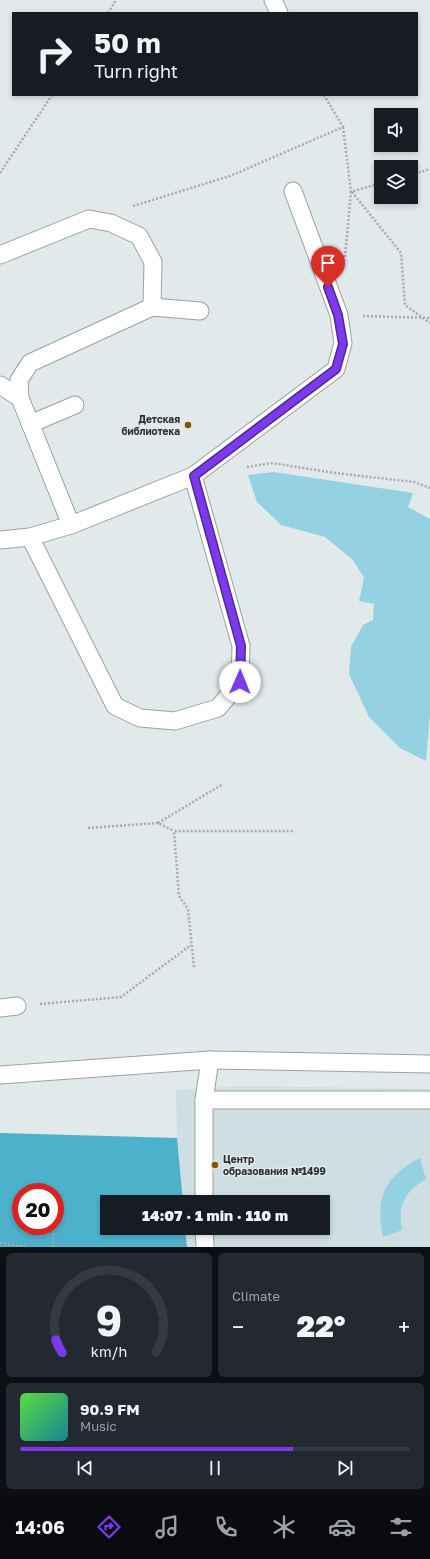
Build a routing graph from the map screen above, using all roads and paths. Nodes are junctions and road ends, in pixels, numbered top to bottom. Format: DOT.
graph roads {
  1 [pos="116,0"];
  2 [pos="273,0"];
  3 [pos="109,12"];
  4 [pos="279,12"];
  5 [pos="51,96"];
  6 [pos="325,96"];
  7 [pos="343,127"];
  8 [pos="430,169"];
  9 [pos="0,173"];
  10 [pos="418,173"];
  11 [pos="374,185"];
  12 [pos="293,191"];
  13 [pos="351,192"];
  14 [pos="126,208"];
  15 [pos="0,255"];
  16 [pos="344,261"];
  17 [pos="152,307"];
  18 [pos="200,311"];
  19 [pos="338,315"];
  20 [pos="423,318"];
  21 [pos="430,318"];
  22 [pos="430,323"];
  23 [pos="0,385"];
  24 [pos="20,398"];
  25 [pos="75,405"];
  26 [pos="30,424"];
  27 [pos="241,468"];
  28 [pos="194,476"];
  29 [pos="430,488"];
  30 [pos="71,525"];
  31 [pos="30,537"];
  32 [pos="0,540"];
  33 [pos="223,784"];
  34 [pos="158,823"];
  35 [pos="88,828"];
  36 [pos="174,831"];
  37 [pos="294,831"];
  38 [pos="191,945"];
  39 [pos="194,967"];
  40 [pos="17,1006"];
  41 [pos="0,1008"];
  42 [pos="210,1060"];
  43 [pos="430,1064"];
  44 [pos="0,1075"];
  45 [pos="204,1100"];
  46 [pos="430,1100"];
  47 [pos="204,1195"];
  48 [pos="54,1235"];
  49 [pos="204,1235"];
  50 [pos="0,1243"];
  51 [pos="27,1247"];
  52 [pos="53,1247"];
  53 [pos="205,1247"];
  1 -- 3 [label="path"];
  2 -- 4 [label="lane"];
  5 -- 9 [label="path"];
  6 -- 7 [label="path"];
  7 -- 13 [label="path"];
  7 -- 14 [label="path"];
  8 -- 10 [label="path"];
  11 -- 13 [label="path"];
  12 -- 19 [label="lane"];
  13 -- 16 [label="path"];
  13 -- 20 [label="path"];
  15 -- 17 [label="lane"];
  17 -- 18 [label="lane"];
  17 -- 24 [label="lane"];
  19 -- 20 [label="path"];
  19 -- 28 [label="lane"];
  20 -- 21 [label="path"];
  20 -- 22 [label="path"];
  23 -- 24 [label="lane"];
  24 -- 26 [label="lane"];
  25 -- 26 [label="lane"];
  26 -- 30 [label="lane"];
  27 -- 29 [label="path"];
  28 -- 30 [label="lane"];
  28 -- 31 [label="lane"];
  30 -- 31 [label="lane"];
  31 -- 32 [label="lane"];
  33 -- 34 [label="path"];
  34 -- 35 [label="path"];
  34 -- 36 [label="path"];
  36 -- 37 [label="path"];
  36 -- 38 [label="path"];
  38 -- 39 [label="path"];
  38 -- 40 [label="path"];
  40 -- 41 [label="lane"];
  42 -- 43 [label="lane"];
  42 -- 44 [label="lane"];
  42 -- 45 [label="lane"];
  45 -- 46 [label="lane"];
  45 -- 47 [label="lane"];
  48 -- 52 [label="path"];
  49 -- 53 [label="lane"];
  50 -- 51 [label="path"];
}
